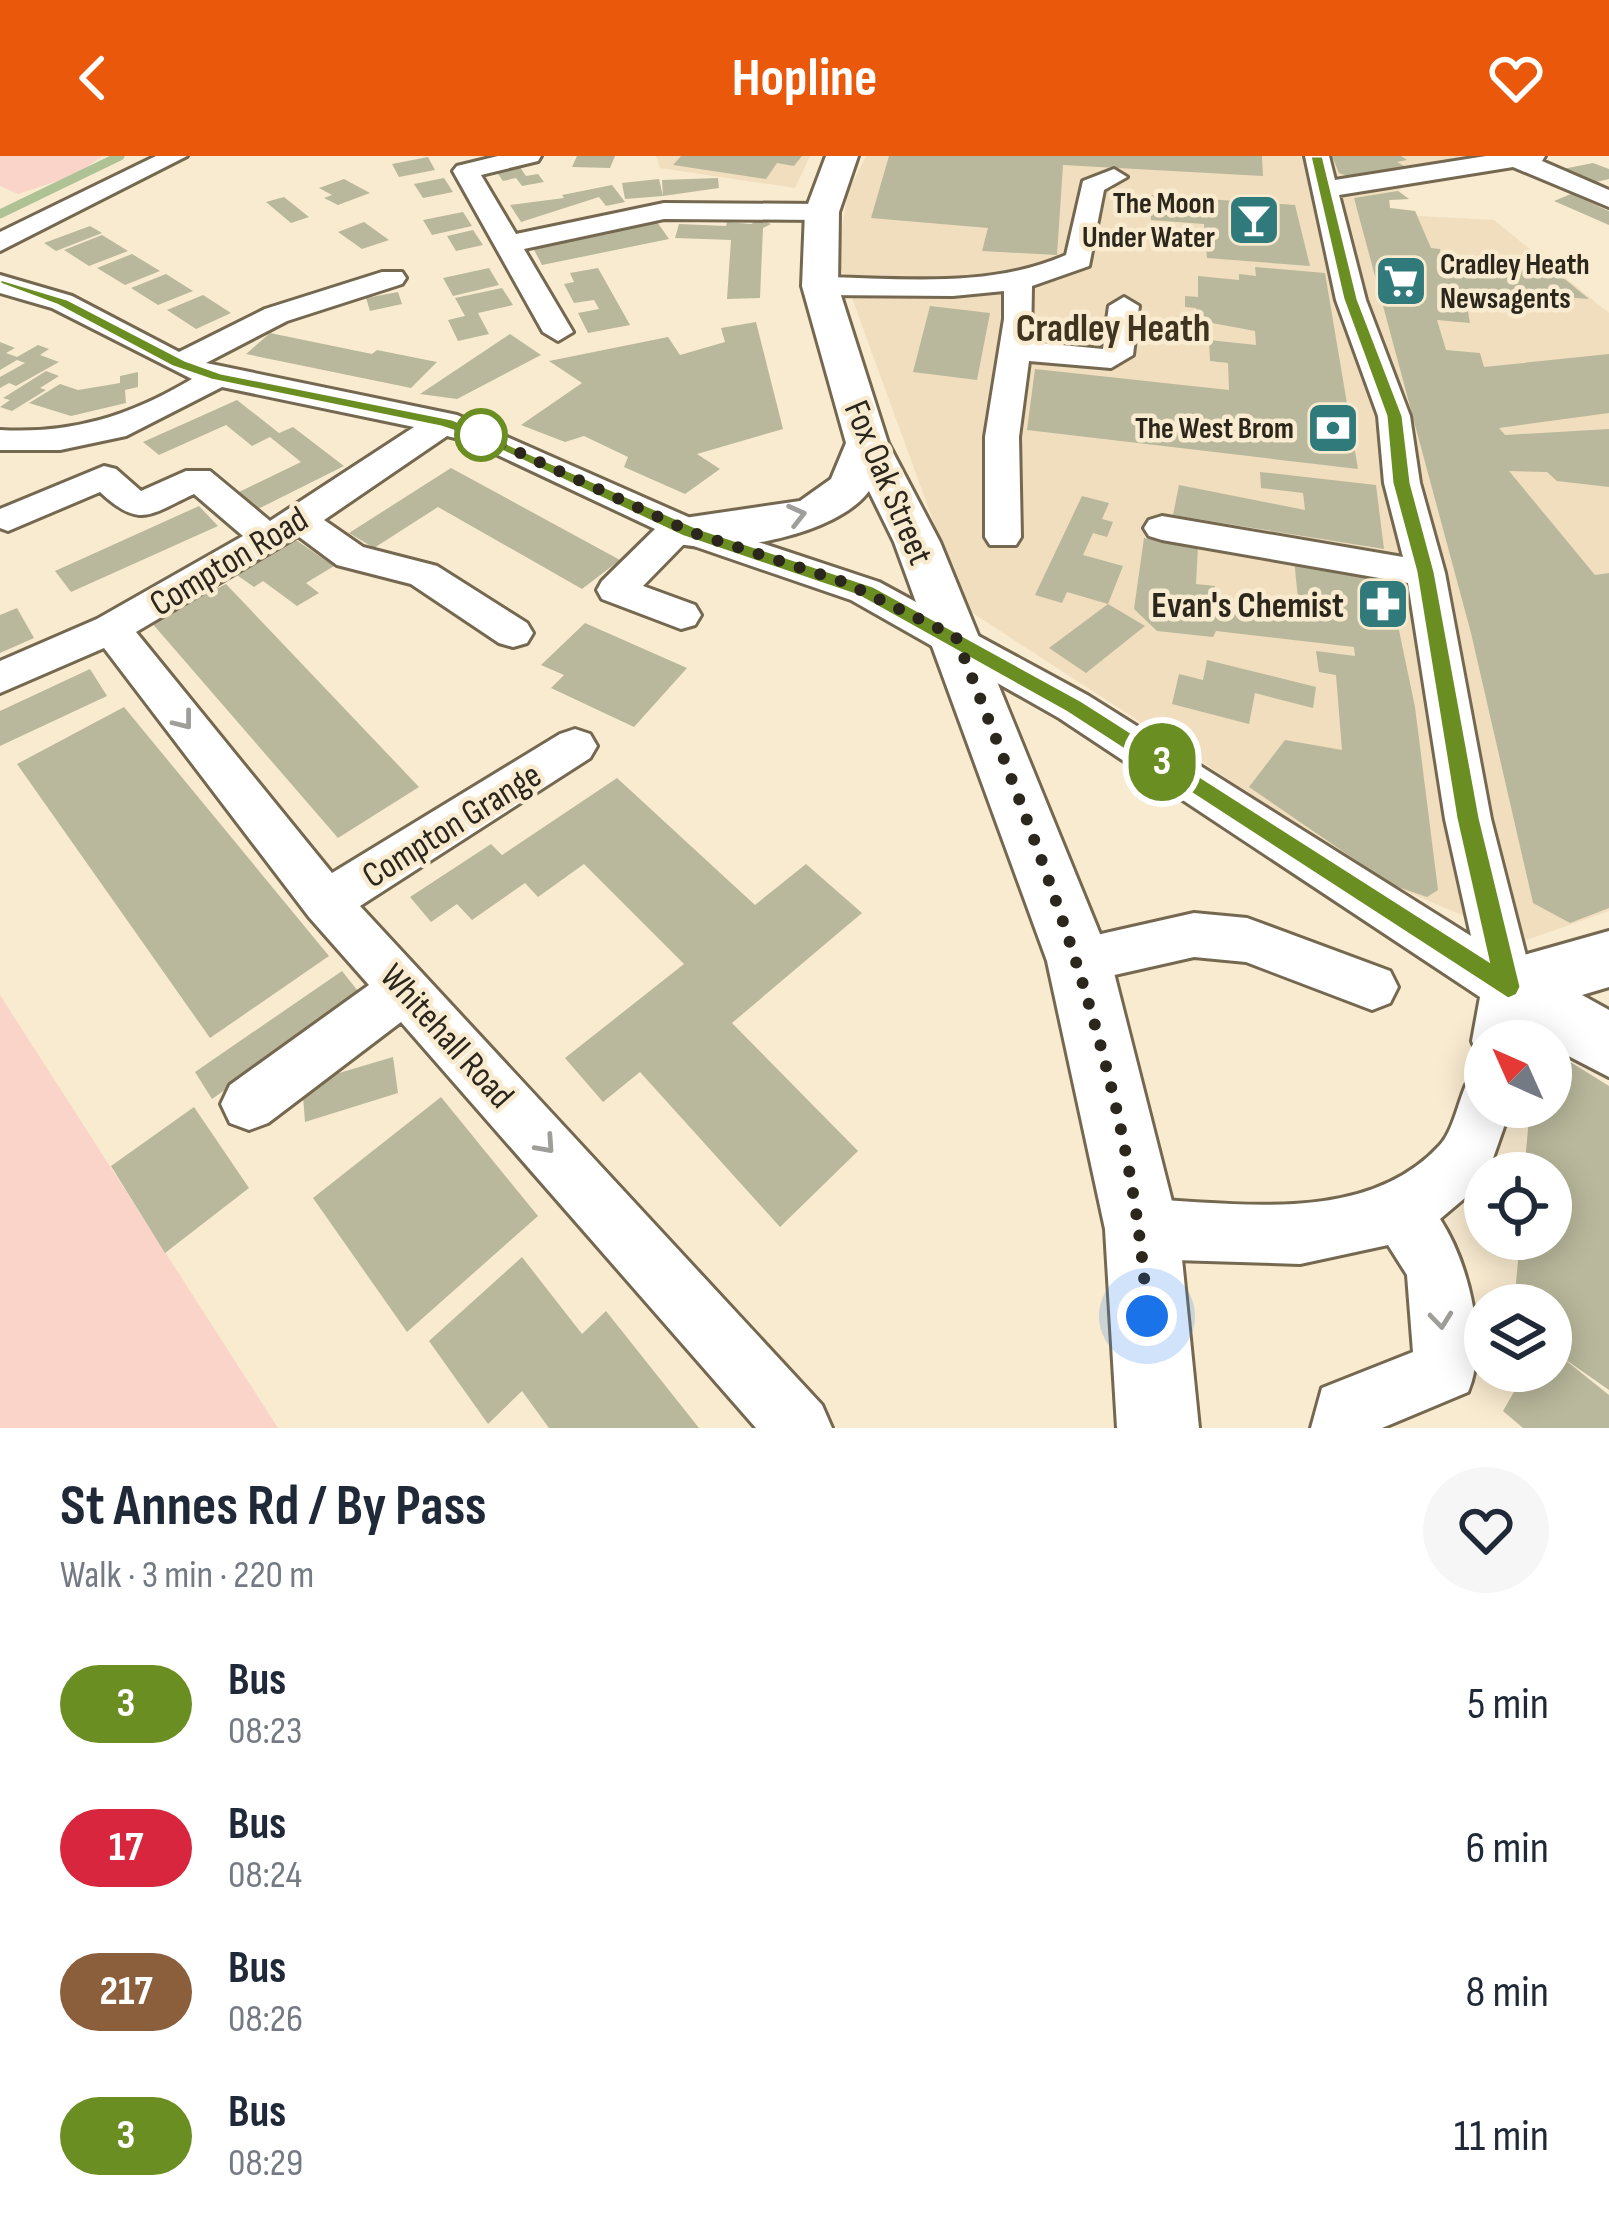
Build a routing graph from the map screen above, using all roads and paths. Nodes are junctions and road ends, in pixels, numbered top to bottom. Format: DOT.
graph roads {
  1 [pos="175,156"];
  2 [pos="530,156"];
  3 [pos="842,156"];
  4 [pos="1519,157"];
  5 [pos="1322,173"];
  6 [pos="1114,177"];
  7 [pos="1609,199"];
  8 [pos="822,212"];
  9 [pos="0,243"];
  10 [pos="508,244"];
  11 [pos="392,278"];
  12 [pos="1018,282"];
  13 [pos="0,284"];
  14 [pos="820,286"];
  15 [pos="1124,306"];
  16 [pos="558,332"];
  17 [pos="1015,350"];
  18 [pos="179,364"];
  19 [pos="217,377"];
  20 [pos="446,422"];
  21 [pos="0,440"];
  22 [pos="867,443"];
  23 [pos="45,444"];
  24 [pos="234,464"];
  25 [pos="0,468"];
  26 [pos="198,479"];
  27 [pos="8,519"];
  28 [pos="283,528"];
  29 [pos="1162,528"];
  30 [pos="685,530"];
  31 [pos="1004,537"];
  32 [pos="1426,572"];
  33 [pos="681,615"];
  34 [pos="111,629"];
  35 [pos="513,633"];
  36 [pos="956,637"];
  37 [pos="0,678"];
  38 [pos="575,746"];
  39 [pos="326,902"];
  40 [pos="1609,959"];
  41 [pos="1079,961"];
  42 [pos="1372,987"];
  43 [pos="406,988"];
  44 [pos="1503,1014"];
  45 [pos="1609,1046"];
  46 [pos="249,1104"];
  47 [pos="1477,1128"];
  48 [pos="1402,1213"];
  49 [pos="1142,1229"];
  50 [pos="799,1428"];
  51 [pos="1158,1428"];
  52 [pos="1344,1428"];
  1 -- 9 [label="street"];
  2 -- 10 [label="street"];
  3 -- 8 [label="main road, Fox Oak Street"];
  4 -- 5 [label="street"];
  4 -- 7 [label="street"];
  5 -- 32 [label="street"];
  6 -- 12 [label="street"];
  8 -- 10 [label="street"];
  8 -- 14 [label="main road, Fox Oak Street"];
  10 -- 16 [label="street"];
  11 -- 18 [label="street"];
  12 -- 14 [label="street"];
  12 -- 17 [label="street"];
  13 -- 18 [label="street"];
  14 -- 22 [label="main road, Fox Oak Street"];
  15 -- 17 [label="street"];
  17 -- 31 [label="street"];
  18 -- 19 [label="street"];
  19 -- 20 [label="street"];
  19 -- 23 [label="street"];
  20 -- 28 [label="street, Compton Road"];
  20 -- 30 [label="street"];
  21 -- 23 [label="street"];
  30 -- 22 [label="main road, one-way"];
  22 -- 36 [label="main road, Fox Oak Street"];
  23 -- 25 [label="street"];
  24 -- 26 [label="street"];
  26 -- 27 [label="street"];
  26 -- 28 [label="street"];
  28 -- 34 [label="street, Compton Road"];
  28 -- 35 [label="street"];
  29 -- 32 [label="street"];
  30 -- 33 [label="street"];
  30 -- 36 [label="street"];
  32 -- 44 [label="street"];
  34 -- 37 [label="street, Compton Road"];
  34 -- 39 [label="street, Whitehall Road, one-way"];
  36 -- 41 [label="main road, Fox Oak Street"];
  36 -- 44 [label="street"];
  38 -- 39 [label="street, Compton Grange"];
  39 -- 43 [label="street, Whitehall Road"];
  40 -- 44 [label="main road"];
  41 -- 42 [label="street"];
  41 -- 49 [label="main road, Fox Oak Street"];
  43 -- 46 [label="street"];
  43 -- 50 [label="street, Whitehall Road, one-way"];
  44 -- 45 [label="main road"];
  47 -- 48 [label="street"];
  48 -- 49 [label="street"];
  48 -- 52 [label="street, one-way"];
  49 -- 51 [label="main road, Fox Oak Street"];
}
